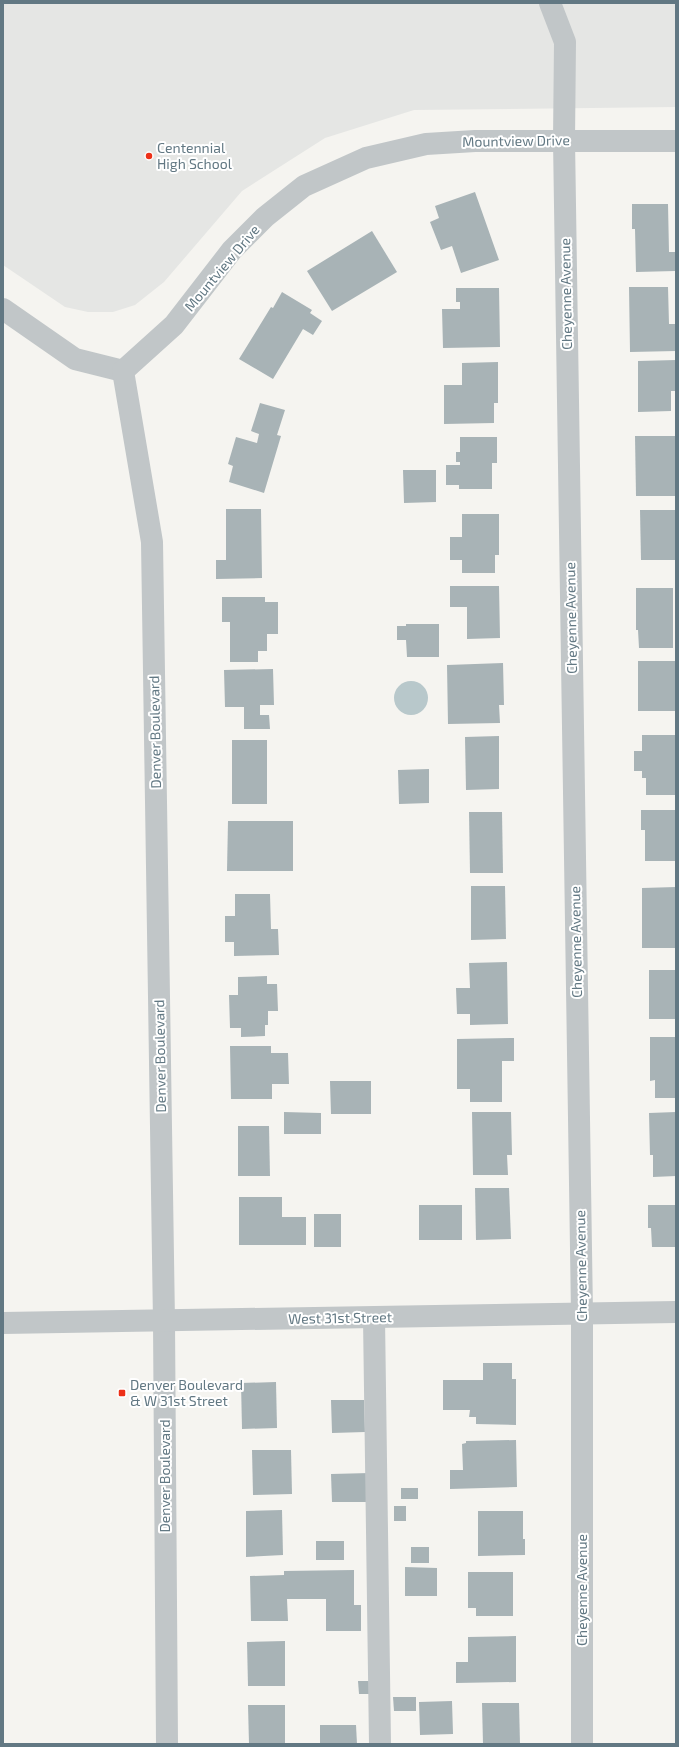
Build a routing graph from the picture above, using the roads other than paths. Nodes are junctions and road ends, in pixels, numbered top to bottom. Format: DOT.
graph roads {
  1 [pos="550,3"];
  2 [pos="564,140"];
  3 [pos="676,140"];
  4 [pos="3,309"];
  5 [pos="123,371"];
  6 [pos="676,1312"];
  7 [pos="582,1314"];
  8 [pos="374,1318"];
  9 [pos="164,1322"];
  10 [pos="3,1323"];
  11 [pos="167,1744"];
  12 [pos="380,1744"];
  13 [pos="582,1744"];
  1 -- 2 [label="street, Cheyenne Avenue"];
  2 -- 3 [label="street, Mountview Drive"];
  2 -- 5 [label="street, Mountview Drive"];
  2 -- 7 [label="street, Cheyenne Avenue"];
  4 -- 5 [label="street"];
  5 -- 9 [label="street, Denver Boulevard"];
  6 -- 7 [label="street, West 31st Street"];
  7 -- 8 [label="street, West 31st Street"];
  7 -- 13 [label="street, Cheyenne Avenue"];
  8 -- 9 [label="street, West 31st Street"];
  8 -- 12 [label="street"];
  9 -- 10 [label="street, West 31st Street"];
  9 -- 11 [label="street, Denver Boulevard"];
}
